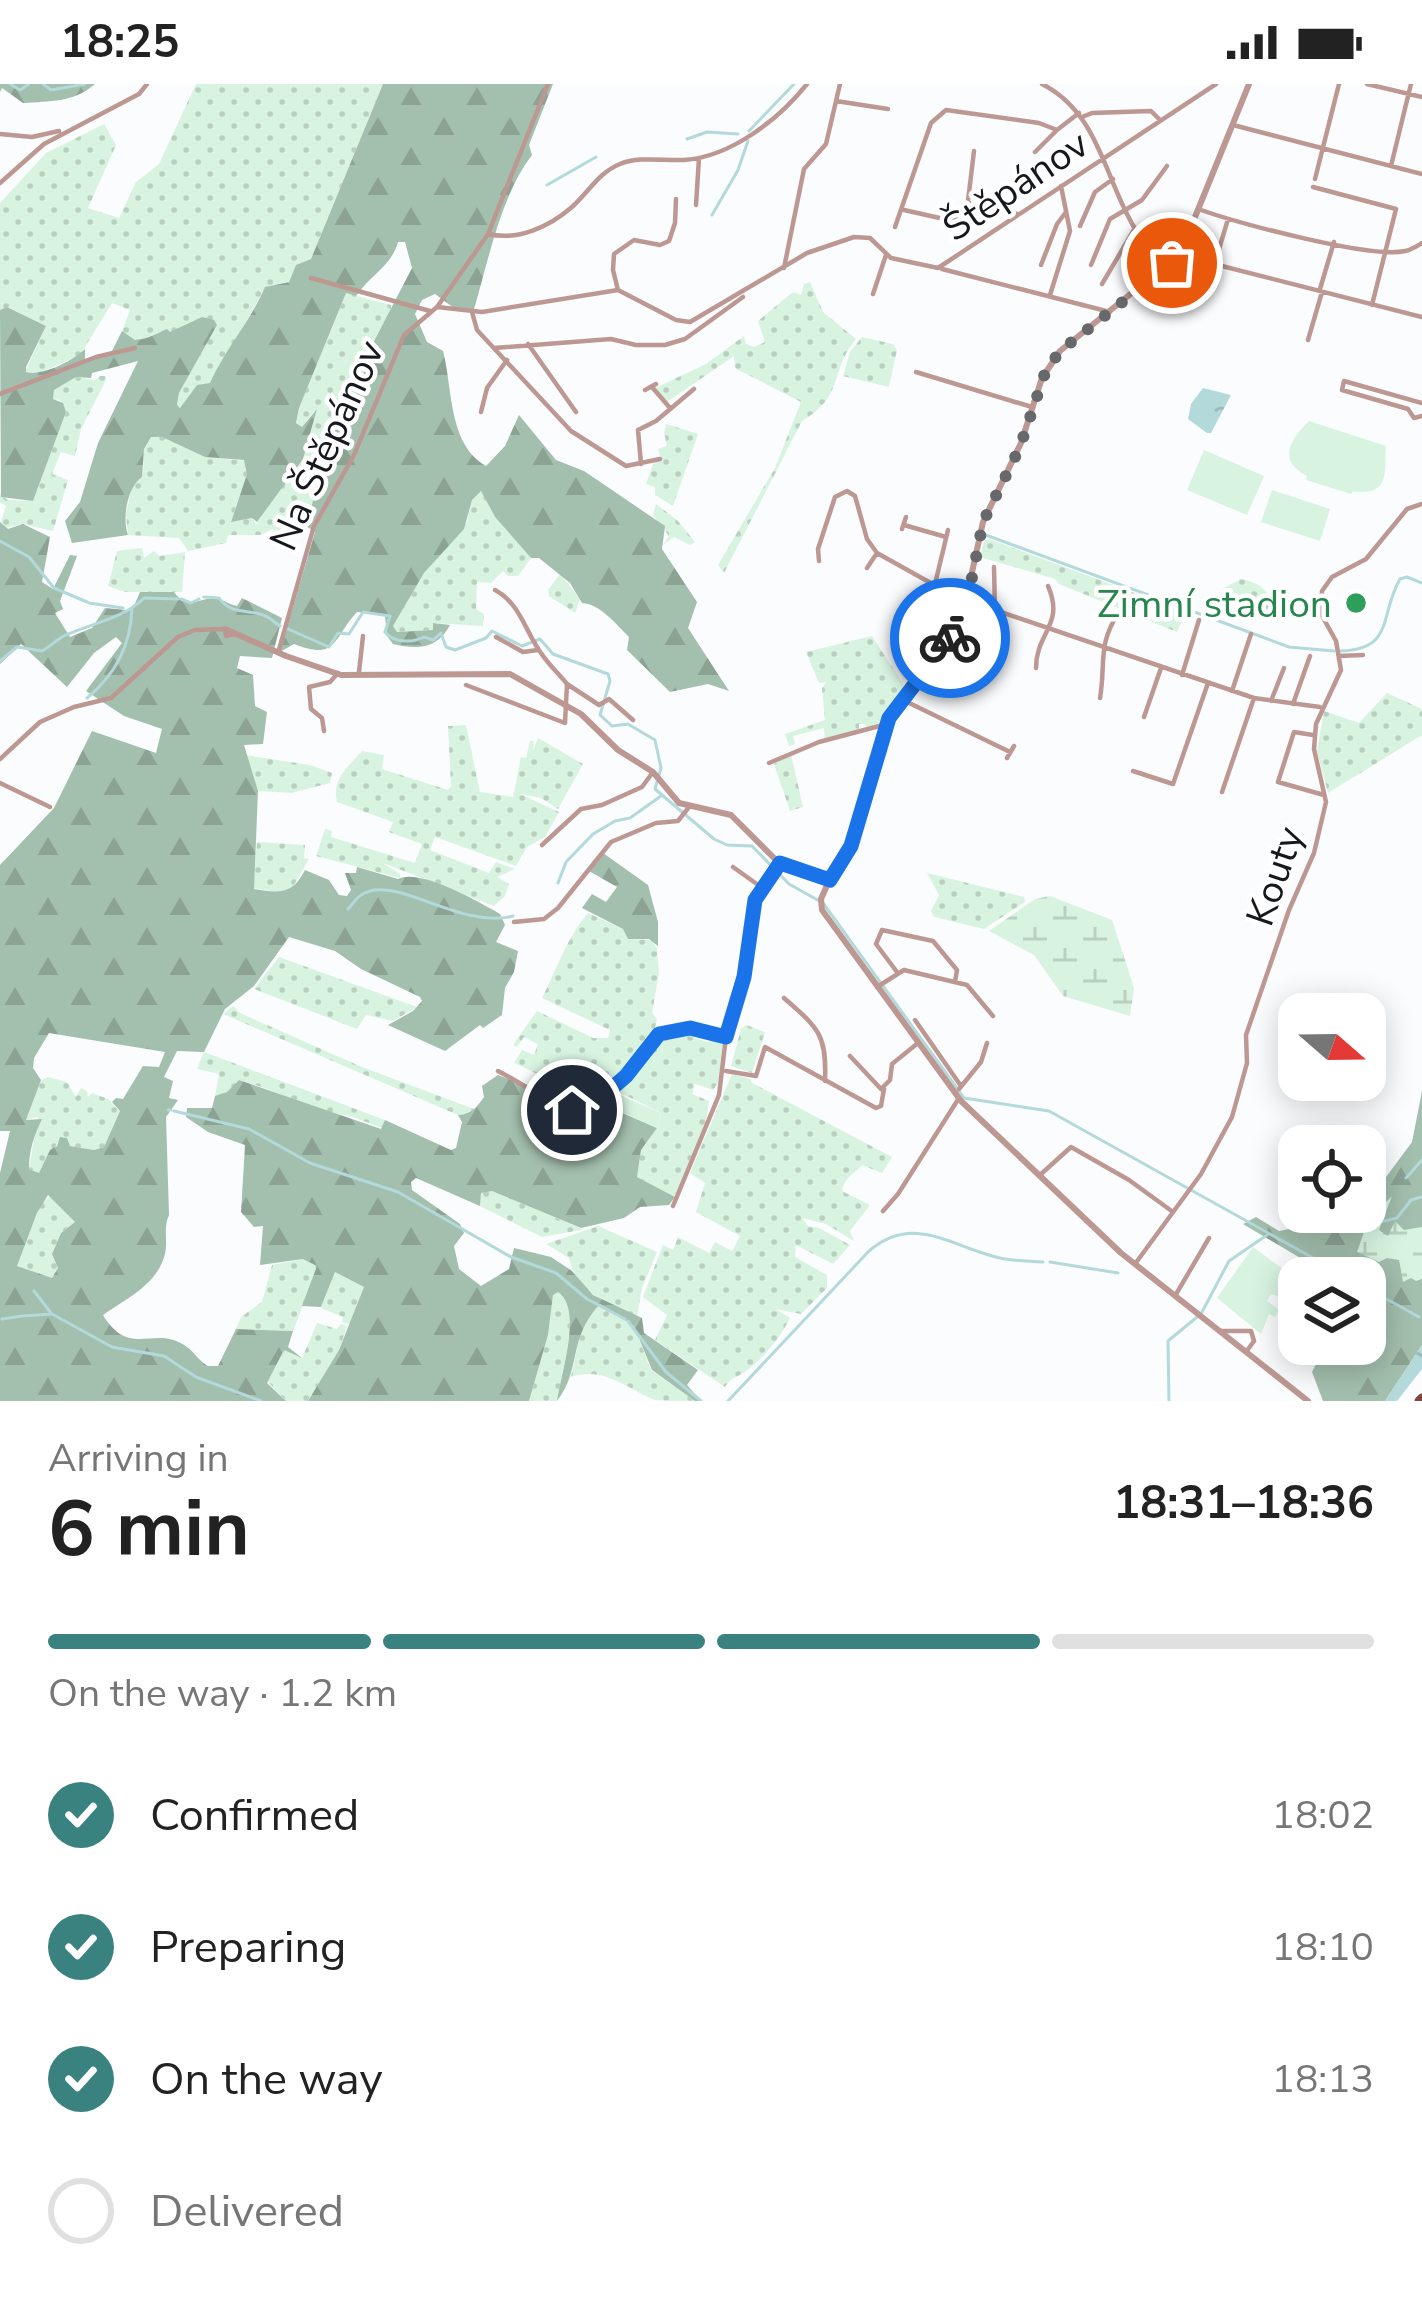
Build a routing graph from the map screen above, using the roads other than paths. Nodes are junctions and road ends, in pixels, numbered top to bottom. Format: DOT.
graph roads {
  1 [pos="147,84"];
  2 [pos="548,84"];
  3 [pos="807,84"];
  4 [pos="840,84"];
  5 [pos="1043,84"];
  6 [pos="1216,84"];
  7 [pos="1247,84"];
  8 [pos="1339,84"];
  9 [pos="1367,84"];
  10 [pos="1411,84"];
  11 [pos="1408,94"];
  12 [pos="1422,97"];
  13 [pos="836,100"];
  14 [pos="888,110"];
  15 [pos="1080,115"];
  16 [pos="1160,120"];
  17 [pos="1233,125"];
  18 [pos="1057,130"];
  19 [pos="64,131"];
  20 [pos="0,134"];
  21 [pos="1323,148"];
  22 [pos="974,151"];
  23 [pos="1035,152"];
  24 [pos="699,158"];
  25 [pos="1104,158"];
  26 [pos="1167,166"];
  27 [pos="1390,166"];
  28 [pos="1422,174"];
  29 [pos="1316,178"];
  30 [pos="1113,179"];
  31 [pos="0,183"];
  32 [pos="1060,186"];
  33 [pos="1313,187"];
  34 [pos="676,199"];
  35 [pos="696,206"];
  36 [pos="972,208"];
  37 [pos="1088,208"];
  38 [pos="1126,209"];
  39 [pos="904,210"];
  40 [pos="1200,210"];
  41 [pos="1066,212"];
  42 [pos="1099,212"];
  43 [pos="1017,214"];
  44 [pos="1228,219"];
  45 [pos="1081,226"];
  46 [pos="896,227"];
  47 [pos="1135,228"];
  48 [pos="488,234"];
  49 [pos="1334,242"];
  50 [pos="1422,243"];
  51 [pos="1385,251"];
  52 [pos="886,256"];
  53 [pos="1214,264"];
  54 [pos="1041,265"];
  55 [pos="1091,265"];
  56 [pos="784,268"];
  57 [pos="938,268"];
  58 [pos="1166,269"];
  59 [pos="311,278"];
  60 [pos="1102,284"];
  61 [pos="1216,285"];
  62 [pos="618,290"];
  63 [pos="1321,292"];
  64 [pos="745,293"];
  65 [pos="873,294"];
  66 [pos="1050,295"];
  67 [pos="1372,304"];
  68 [pos="437,307"];
  69 [pos="430,311"];
  70 [pos="472,312"];
  71 [pos="1111,312"];
  72 [pos="1422,317"];
  73 [pos="1308,340"];
  74 [pos="528,344"];
  75 [pos="135,347"];
  76 [pos="494,348"];
  77 [pos="507,360"];
  78 [pos="916,372"];
  79 [pos="651,387"];
  80 [pos="692,393"];
  81 [pos="0,394"];
  82 [pos="1413,401"];
  83 [pos="1422,403"];
  84 [pos="1032,407"];
  85 [pos="670,408"];
  86 [pos="1408,409"];
  87 [pos="481,412"];
  88 [pos="576,412"];
  89 [pos="1422,416"];
  90 [pos="660,458"];
  91 [pos="641,464"];
  92 [pos="1422,504"];
  93 [pos="904,523"];
  94 [pos="877,553"];
  95 [pos="819,561"];
  96 [pos="994,567"];
  97 [pos="867,568"];
  98 [pos="935,584"];
  99 [pos="1048,586"];
  100 [pos="495,590"];
  101 [pos="967,601"];
  102 [pos="995,610"];
  103 [pos="1119,612"];
  104 [pos="1199,620"];
  105 [pos="225,628"];
  106 [pos="1050,629"];
  107 [pos="1251,634"];
  108 [pos="363,636"];
  109 [pos="496,637"];
  110 [pos="536,645"];
  111 [pos="1103,648"];
  112 [pos="278,653"];
  113 [pos="1363,655"];
  114 [pos="1310,656"];
  115 [pos="1339,656"];
  116 [pos="1036,668"];
  117 [pos="1162,668"];
  118 [pos="1284,668"];
  119 [pos="338,674"];
  120 [pos="1182,675"];
  121 [pos="359,676"];
  122 [pos="1208,683"];
  123 [pos="568,684"];
  124 [pos="466,685"];
  125 [pos="1232,691"];
  126 [pos="1100,698"];
  127 [pos="1254,698"];
  128 [pos="901,699"];
  129 [pos="1271,700"];
  130 [pos="564,704"];
  131 [pos="1293,704"];
  132 [pos="1322,707"];
  133 [pos="1144,717"];
  134 [pos="633,720"];
  135 [pos="887,724"];
  136 [pos="324,731"];
  137 [pos="1315,735"];
  138 [pos="1011,752"];
  139 [pos="0,759"];
  140 [pos="769,763"];
  141 [pos="1132,771"];
  142 [pos="655,775"];
  143 [pos="0,783"];
  144 [pos="1222,792"];
  145 [pos="1324,795"];
  146 [pos="50,807"];
  147 [pos="687,811"];
  148 [pos="542,845"];
  149 [pos="733,867"];
  150 [pos="777,868"];
  151 [pos="828,883"];
  152 [pos="761,887"];
  153 [pos="514,922"];
  154 [pos="897,972"];
  155 [pos="955,982"];
  156 [pos="881,984"];
  157 [pos="784,998"];
  158 [pos="993,1016"];
  159 [pos="915,1020"];
  160 [pos="726,1037"];
  161 [pos="918,1043"];
  162 [pos="987,1043"];
  163 [pos="850,1056"];
  164 [pos="497,1071"];
  165 [pos="724,1071"];
  166 [pos="825,1081"];
  167 [pos="884,1089"];
  168 [pos="958,1091"];
  169 [pos="1040,1175"];
  170 [pos="674,1206"];
  171 [pos="883,1210"];
  172 [pos="1173,1212"];
  173 [pos="1210,1238"];
  174 [pos="1135,1264"];
  175 [pos="1175,1296"];
  176 [pos="1220,1331"];
  177 [pos="1246,1352"];
  178 [pos="1308,1401"];
  1 -- 19 [label="street"];
  2 -- 48 [label="street, Na Štěpánov"];
  3 -- 24 [label="street"];
  4 -- 13 [label="street"];
  5 -- 15 [label="street"];
  6 -- 16 [label="street, Štěpánov"];
  7 -- 17 [label="street"];
  8 -- 21 [label="street"];
  9 -- 11 [label="street"];
  10 -- 11 [label="street"];
  11 -- 12 [label="street"];
  11 -- 27 [label="street"];
  13 -- 14 [label="street"];
  13 -- 56 [label="street"];
  15 -- 16 [label="street"];
  15 -- 18 [label="street"];
  15 -- 25 [label="street"];
  16 -- 25 [label="street, Štěpánov"];
  17 -- 21 [label="street"];
  17 -- 40 [label="street"];
  18 -- 23 [label="street"];
  18 -- 39 [label="street"];
  19 -- 20 [label="street"];
  19 -- 31 [label="street"];
  21 -- 27 [label="street"];
  21 -- 29 [label="street"];
  22 -- 36 [label="street"];
  24 -- 35 [label="street"];
  24 -- 48 [label="street"];
  25 -- 30 [label="street"];
  25 -- 32 [label="street, Štěpánov"];
  26 -- 38 [label="street"];
  27 -- 28 [label="street"];
  30 -- 37 [label="street"];
  30 -- 38 [label="street"];
  32 -- 41 [label="street"];
  32 -- 43 [label="street, Štěpánov"];
  33 -- 51 [label="street"];
  34 -- 62 [label="street"];
  36 -- 39 [label="street"];
  36 -- 43 [label="street"];
  37 -- 42 [label="street"];
  37 -- 45 [label="street"];
  38 -- 47 [label="street"];
  38 -- 55 [label="street"];
  39 -- 46 [label="street"];
  40 -- 44 [label="street"];
  40 -- 58 [label="street"];
  41 -- 54 [label="street"];
  41 -- 66 [label="street"];
  43 -- 57 [label="street, Štěpánov"];
  44 -- 49 [label="street"];
  44 -- 53 [label="street"];
  47 -- 58 [label="street"];
  47 -- 60 [label="street"];
  48 -- 68 [label="street, Na Štěpánov"];
  49 -- 51 [label="street"];
  49 -- 63 [label="street"];
  50 -- 51 [label="street"];
  51 -- 67 [label="street"];
  52 -- 56 [label="street, Štěpánov"];
  52 -- 57 [label="street, Štěpánov"];
  52 -- 65 [label="street"];
  53 -- 61 [label="street"];
  53 -- 63 [label="street"];
  56 -- 64 [label="street, Štěpánov"];
  57 -- 66 [label="street"];
  58 -- 71 [label="street"];
  59 -- 69 [label="street"];
  62 -- 64 [label="street, Štěpánov"];
  62 -- 70 [label="street"];
  63 -- 67 [label="street"];
  63 -- 73 [label="street"];
  64 -- 74 [label="street"];
  66 -- 71 [label="street"];
  67 -- 72 [label="street"];
  68 -- 69 [label="street, Na Štěpánov"];
  68 -- 70 [label="street"];
  69 -- 112 [label="street, Na Štěpánov"];
  70 -- 76 [label="street"];
  71 -- 84 [label="street"];
  74 -- 76 [label="street"];
  74 -- 88 [label="street"];
  75 -- 81 [label="street"];
  76 -- 77 [label="street"];
  77 -- 87 [label="street"];
  77 -- 91 [label="street"];
  78 -- 84 [label="street"];
  79 -- 85 [label="street"];
  80 -- 85 [label="street"];
  82 -- 83 [label="street"];
  82 -- 86 [label="street"];
  82 -- 86 [label="street"];
  84 -- 101 [label="street"];
  85 -- 91 [label="street"];
  86 -- 89 [label="street"];
  90 -- 91 [label="street"];
  92 -- 115 [label="street"];
  93 -- 98 [label="street"];
  94 -- 95 [label="street"];
  94 -- 97 [label="street"];
  94 -- 98 [label="street"];
  96 -- 102 [label="street"];
  98 -- 101 [label="street"];
  99 -- 106 [label="street"];
  100 -- 110 [label="street"];
  101 -- 102 [label="street"];
  101 -- 128 [label="street"];
  102 -- 106 [label="street"];
  103 -- 111 [label="street"];
  104 -- 120 [label="street"];
  105 -- 112 [label="street"];
  105 -- 139 [label="street"];
  106 -- 111 [label="street"];
  106 -- 116 [label="street"];
  107 -- 125 [label="street"];
  108 -- 121 [label="street"];
  109 -- 110 [label="street"];
  110 -- 123 [label="street"];
  111 -- 117 [label="street"];
  111 -- 126 [label="street"];
  112 -- 119 [label="street"];
  113 -- 115 [label="street"];
  114 -- 131 [label="street"];
  115 -- 132 [label="street, Kouty"];
  117 -- 120 [label="street"];
  117 -- 133 [label="street"];
  118 -- 129 [label="street"];
  119 -- 121 [label="street"];
  119 -- 136 [label="street"];
  120 -- 122 [label="street"];
  121 -- 130 [label="street"];
  122 -- 125 [label="street"];
  122 -- 141 [label="street"];
  123 -- 130 [label="street"];
  123 -- 134 [label="street"];
  124 -- 130 [label="street"];
  125 -- 127 [label="street"];
  127 -- 129 [label="street"];
  127 -- 144 [label="street"];
  128 -- 135 [label="street"];
  128 -- 138 [label="street"];
  129 -- 131 [label="street"];
  130 -- 142 [label="street"];
  131 -- 132 [label="street"];
  132 -- 137 [label="street, Kouty"];
  135 -- 140 [label="street"];
  135 -- 151 [label="street"];
  137 -- 145 [label="street, Kouty"];
  137 -- 145 [label="street"];
  142 -- 147 [label="street"];
  142 -- 148 [label="street"];
  143 -- 146 [label="street"];
  145 -- 172 [label="street, Kouty"];
  147 -- 150 [label="street"];
  147 -- 153 [label="street"];
  149 -- 152 [label="street"];
  150 -- 151 [label="street"];
  150 -- 152 [label="street"];
  151 -- 156 [label="street"];
  152 -- 160 [label="street"];
  154 -- 155 [label="street"];
  154 -- 155 [label="street"];
  154 -- 156 [label="street"];
  155 -- 158 [label="street"];
  156 -- 161 [label="street"];
  157 -- 166 [label="street"];
  159 -- 168 [label="street"];
  160 -- 164 [label="street"];
  160 -- 165 [label="street"];
  161 -- 167 [label="street"];
  161 -- 168 [label="street"];
  162 -- 168 [label="street"];
  163 -- 167 [label="street"];
  165 -- 166 [label="street"];
  165 -- 170 [label="street"];
  166 -- 167 [label="street"];
  168 -- 169 [label="street"];
  168 -- 171 [label="street"];
  169 -- 172 [label="street"];
  169 -- 174 [label="street"];
  172 -- 174 [label="street, Kouty"];
  173 -- 175 [label="street"];
  174 -- 175 [label="street"];
  175 -- 176 [label="street"];
  176 -- 177 [label="street"];
  176 -- 177 [label="street"];
  177 -- 178 [label="street"];
}
